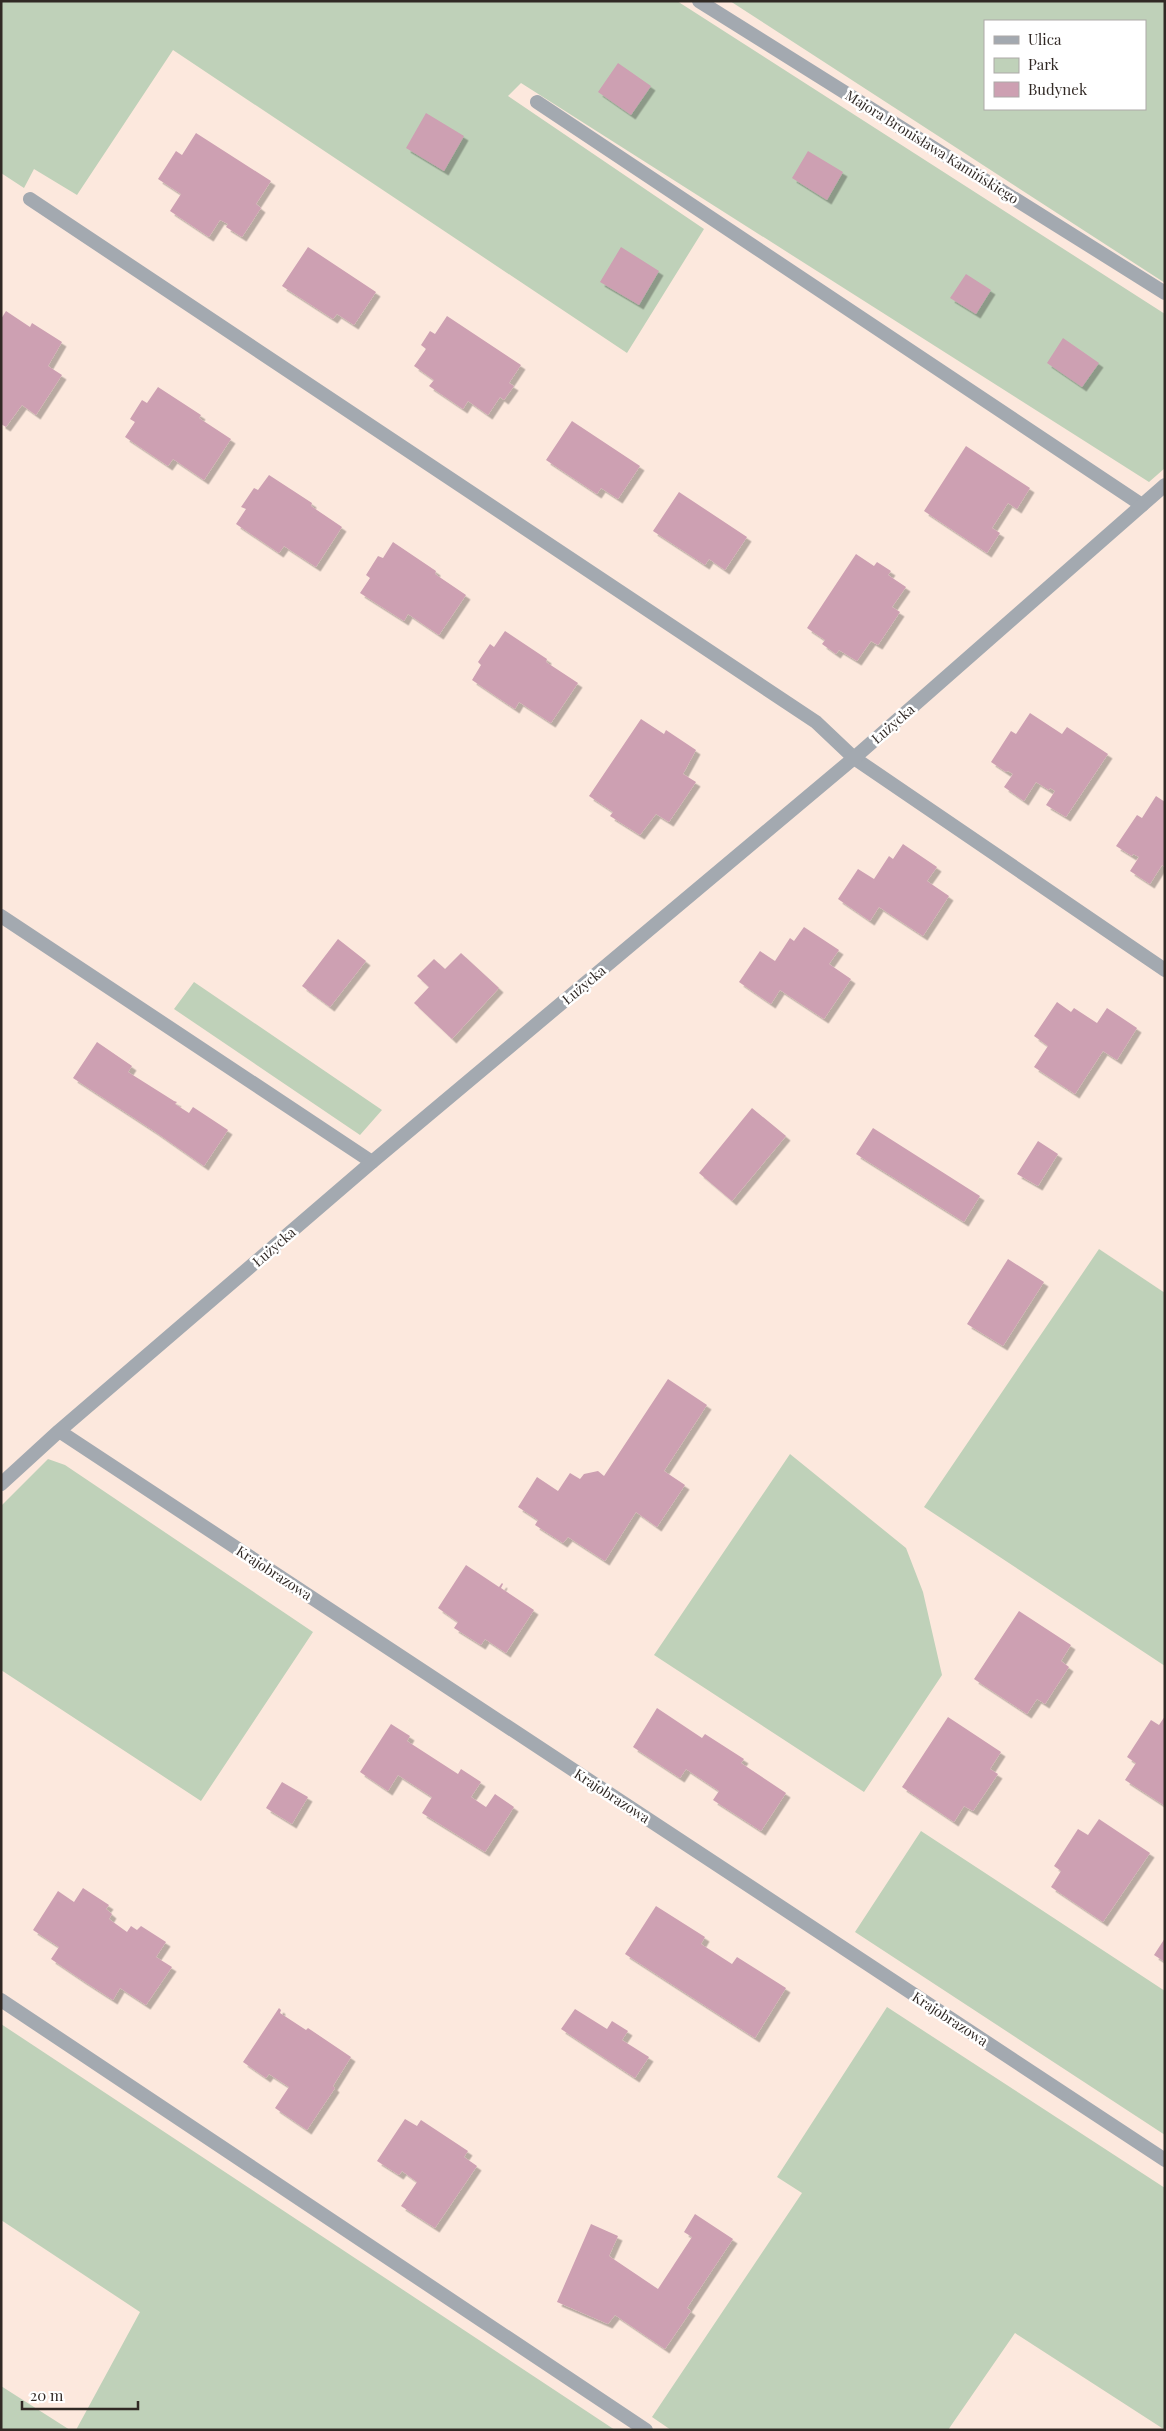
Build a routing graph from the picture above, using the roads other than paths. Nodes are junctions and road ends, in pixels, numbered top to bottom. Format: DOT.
graph roads {
  1 [pos="699,1"];
  2 [pos="536,102"];
  3 [pos="30,199"];
  4 [pos="1165,293"];
  5 [pos="1165,485"];
  6 [pos="1142,505"];
  7 [pos="854,758"];
  8 [pos="1,916"];
  9 [pos="1165,970"];
  10 [pos="372,1162"];
  11 [pos="59,1431"];
  12 [pos="1,1484"];
  13 [pos="1,2000"];
  14 [pos="1165,2160"];
  15 [pos="646,2430"];
  1 -- 4 [label="street, Majora Bronisława Kamińskiego"];
  2 -- 6 [label="street"];
  3 -- 7 [label="street"];
  5 -- 6 [label="street, Łużycka"];
  6 -- 7 [label="street, Łużycka"];
  7 -- 9 [label="street"];
  7 -- 10 [label="street, Łużycka"];
  8 -- 10 [label="street"];
  10 -- 11 [label="street, Łużycka"];
  11 -- 12 [label="street, Łużycka"];
  11 -- 14 [label="street, Krajobrazowa"];
  13 -- 15 [label="street"];
}
